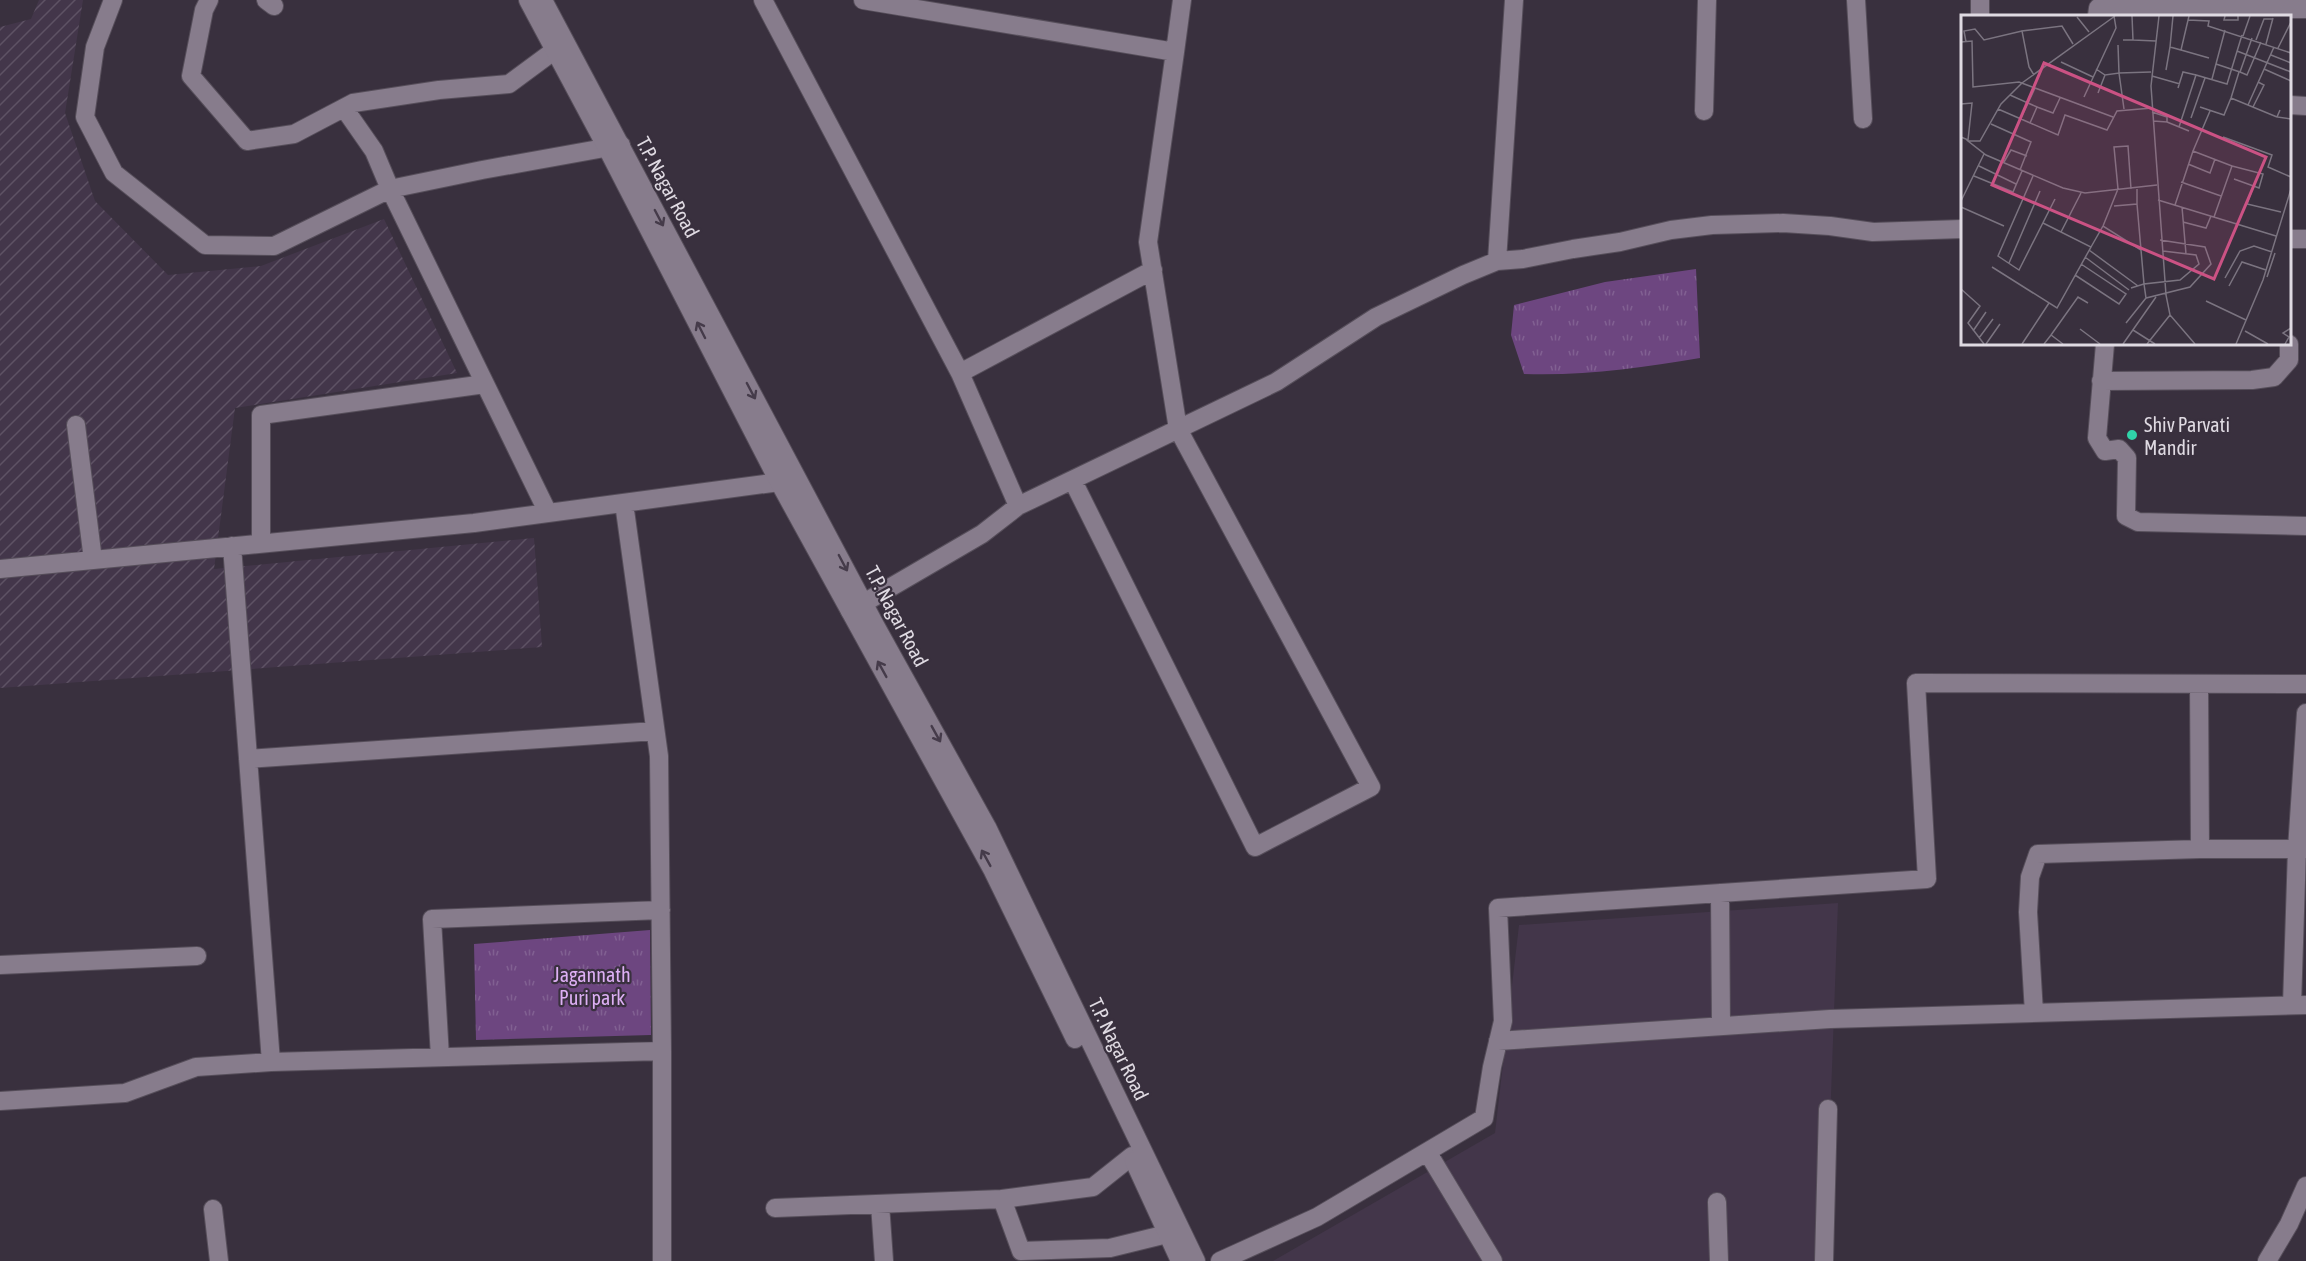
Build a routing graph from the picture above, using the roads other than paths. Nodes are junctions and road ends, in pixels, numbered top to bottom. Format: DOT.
graph roads {
  1 [pos="113,0"];
  2 [pos="210,0"];
  3 [pos="528,0"];
  4 [pos="543,0"];
  5 [pos="763,0"];
  6 [pos="863,0"];
  7 [pos="1182,0"];
  8 [pos="1514,0"];
  9 [pos="1707,0"];
  10 [pos="1856,0"];
  11 [pos="2306,9"];
  12 [pos="2097,15"];
  13 [pos="555,50"];
  14 [pos="1175,52"];
  15 [pos="2291,105"];
  16 [pos="2306,106"];
  17 [pos="344,108"];
  18 [pos="1704,111"];
  19 [pos="1863,118"];
  20 [pos="614,146"];
  21 [pos="390,189"];
  22 [pos="1961,229"];
  23 [pos="2306,238"];
  24 [pos="2291,239"];
  25 [pos="1497,261"];
  26 [pos="1153,270"];
  27 [pos="2105,345"];
  28 [pos="2289,345"];
  29 [pos="960,373"];
  30 [pos="2102,381"];
  31 [pos="485,384"];
  32 [pos="76,424"];
  33 [pos="1178,429"];
  34 [pos="798,479"];
  35 [pos="1073,481"];
  36 [pos="779,482"];
  37 [pos="624,503"];
  38 [pos="1018,506"];
  39 [pos="548,513"];
  40 [pos="2306,526"];
  41 [pos="261,544"];
  42 [pos="232,546"];
  43 [pos="93,560"];
  44 [pos="0,569"];
  45 [pos="857,607"];
  46 [pos="2199,684"];
  47 [pos="2306,684"];
  48 [pos="2306,713"];
  49 [pos="655,731"];
  50 [pos="248,759"];
  51 [pos="2200,849"];
  52 [pos="2301,849"];
  53 [pos="1720,893"];
  54 [pos="660,910"];
  55 [pos="197,956"];
  56 [pos="0,964"];
  57 [pos="2299,1005"];
  58 [pos="2034,1013"];
  59 [pos="1721,1026"];
  60 [pos="1498,1041"];
  61 [pos="662,1051"];
  62 [pos="440,1057"];
  63 [pos="271,1062"];
  64 [pos="0,1101"];
  65 [pos="1828,1109"];
  66 [pos="1428,1153"];
  67 [pos="1132,1156"];
  68 [pos="2306,1186"];
  69 [pos="1002,1199"];
  70 [pos="1717,1202"];
  71 [pos="880,1204"];
  72 [pos="775,1208"];
  73 [pos="213,1209"];
  74 [pos="1167,1234"];
  75 [pos="219,1261"];
  76 [pos="662,1261"];
  77 [pos="884,1261"];
  78 [pos="1180,1261"];
  79 [pos="1196,1261"];
  80 [pos="1220,1261"];
  81 [pos="1493,1261"];
  82 [pos="1719,1261"];
  83 [pos="1824,1261"];
  84 [pos="2267,1261"];
  1 -- 21 [label="street"];
  2 -- 17 [label="street"];
  3 -- 13 [label="street"];
  4 -- 20 [label="street, T.P. Nagar Road"];
  5 -- 29 [label="street"];
  6 -- 14 [label="street"];
  7 -- 14 [label="street"];
  8 -- 25 [label="street"];
  9 -- 18 [label="street"];
  10 -- 19 [label="street"];
  11 -- 12 [label="street"];
  13 -- 17 [label="street"];
  13 -- 20 [label="street"];
  14 -- 26 [label="street"];
  15 -- 16 [label="street"];
  17 -- 21 [label="street"];
  20 -- 21 [label="street"];
  20 -- 34 [label="street, T.P. Nagar Road, one-way"];
  36 -- 20 [label="street, one-way"];
  21 -- 31 [label="street"];
  22 -- 25 [label="street"];
  23 -- 24 [label="street"];
  25 -- 33 [label="street"];
  26 -- 29 [label="street"];
  26 -- 33 [label="street"];
  27 -- 30 [label="street"];
  28 -- 30 [label="street"];
  29 -- 38 [label="street"];
  30 -- 40 [label="street"];
  31 -- 39 [label="street"];
  31 -- 41 [label="street"];
  32 -- 43 [label="street"];
  33 -- 35 [label="street"];
  33 -- 35 [label="street"];
  34 -- 36 [label="street"];
  34 -- 45 [label="street, T.P. Nagar Road, one-way"];
  35 -- 38 [label="street"];
  36 -- 37 [label="street"];
  36 -- 45 [label="street"];
  37 -- 39 [label="street"];
  37 -- 49 [label="street"];
  38 -- 45 [label="street"];
  39 -- 41 [label="street"];
  41 -- 42 [label="street"];
  42 -- 43 [label="street"];
  42 -- 50 [label="street"];
  43 -- 44 [label="street"];
  67 -- 45 [label="street, one-way"];
  45 -- 79 [label="street, T.P. Nagar Road, one-way"];
  46 -- 47 [label="street"];
  46 -- 51 [label="street"];
  46 -- 53 [label="street"];
  48 -- 52 [label="street"];
  49 -- 50 [label="street"];
  49 -- 54 [label="street"];
  50 -- 63 [label="street"];
  51 -- 52 [label="street"];
  51 -- 58 [label="street"];
  52 -- 57 [label="street"];
  53 -- 59 [label="street"];
  53 -- 60 [label="street"];
  54 -- 61 [label="street"];
  54 -- 62 [label="street"];
  55 -- 56 [label="street"];
  57 -- 58 [label="street"];
  58 -- 59 [label="street"];
  59 -- 60 [label="street"];
  60 -- 66 [label="street"];
  61 -- 62 [label="street"];
  61 -- 76 [label="street"];
  62 -- 63 [label="street"];
  63 -- 64 [label="street"];
  65 -- 83 [label="street"];
  66 -- 80 [label="street"];
  66 -- 81 [label="street"];
  67 -- 69 [label="street"];
  67 -- 74 [label="street"];
  68 -- 84 [label="street"];
  69 -- 71 [label="street"];
  69 -- 74 [label="street"];
  70 -- 82 [label="street"];
  71 -- 72 [label="street"];
  71 -- 77 [label="street"];
  73 -- 75 [label="street"];
  74 -- 78 [label="street"];
}
